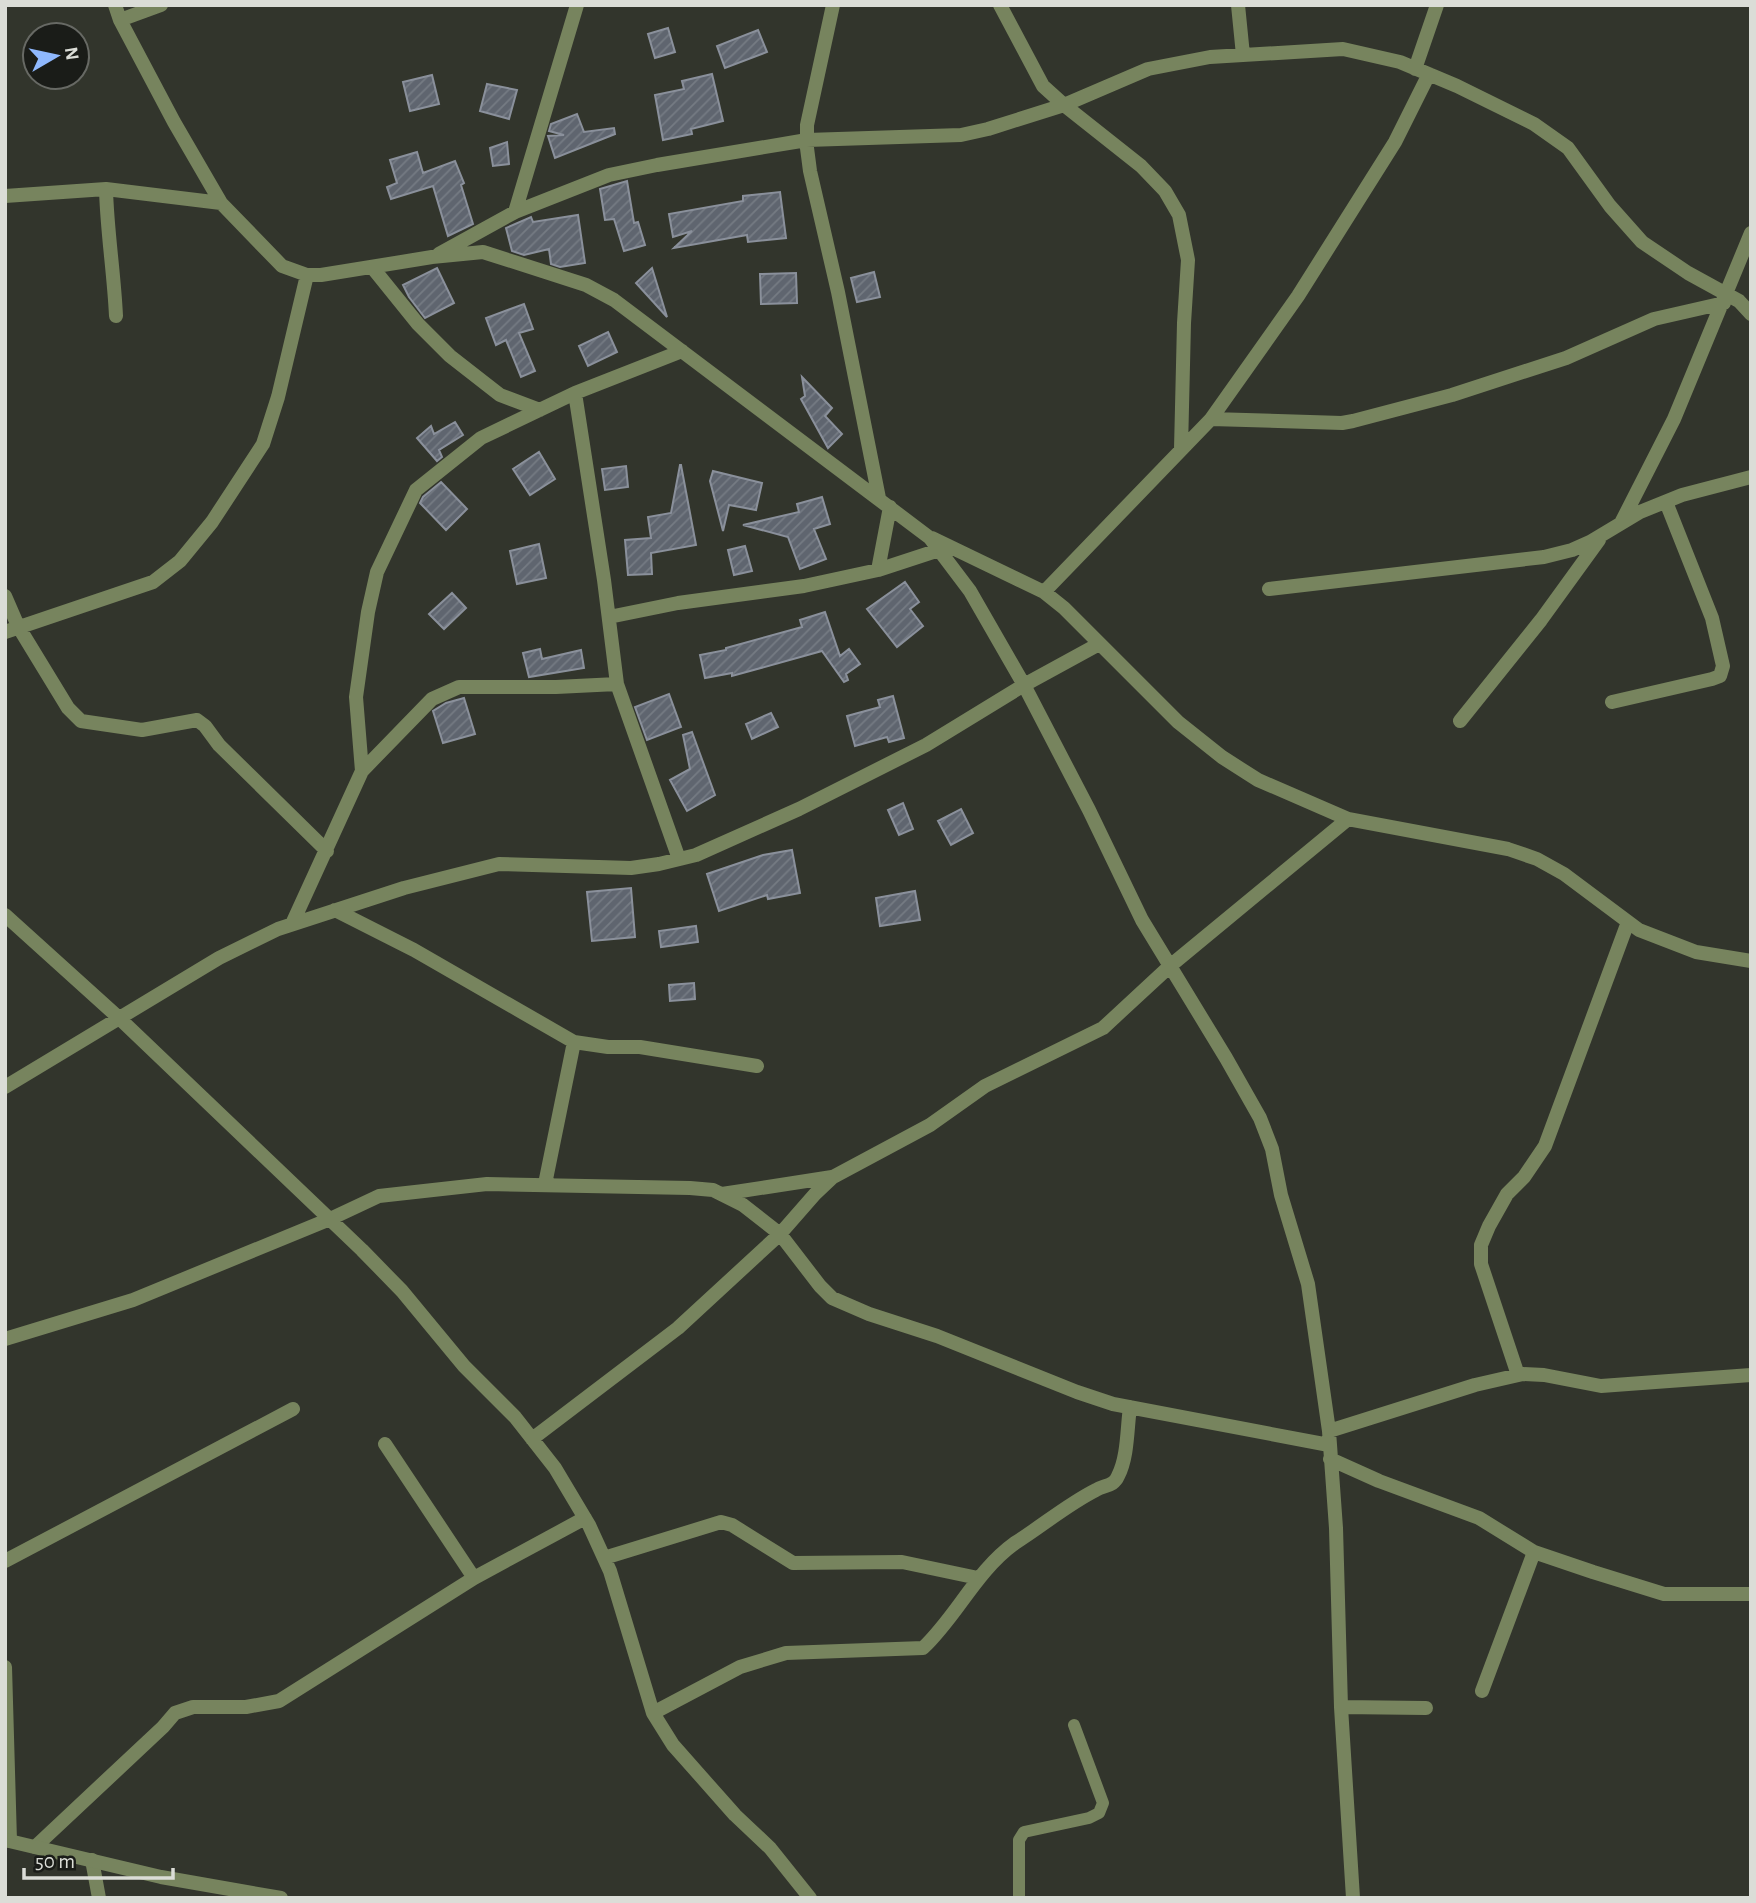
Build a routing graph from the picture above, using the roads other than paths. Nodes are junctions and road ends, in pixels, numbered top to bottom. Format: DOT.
graph roads {
  1 [pos="115,5"];
  2 [pos="161,5"];
  3 [pos="577,5"];
  4 [pos="833,5"];
  5 [pos="1000,5"];
  6 [pos="1238,5"];
  7 [pos="1434,8"];
  8 [pos="120,20"];
  9 [pos="1242,55"];
  10 [pos="1422,72"];
  11 [pos="1063,105"];
  12 [pos="807,140"];
  13 [pos="106,189"];
  14 [pos="5,196"];
  15 [pos="221,203"];
  16 [pos="515,212"];
  17 [pos="1751,233"];
  18 [pos="432,257"];
  19 [pos="372,267"];
  20 [pos="307,275"];
  21 [pos="1726,298"];
  22 [pos="1751,314"];
  23 [pos="116,316"];
  24 [pos="682,351"];
  25 [pos="575,393"];
  26 [pos="540,410"];
  27 [pos="1211,419"];
  28 [pos="1181,449"];
  29 [pos="1751,477"];
  30 [pos="885,502"];
  31 [pos="1667,502"];
  32 [pos="1621,523"];
  33 [pos="1604,533"];
  34 [pos="934,544"];
  35 [pos="878,570"];
  36 [pos="1269,589"];
  37 [pos="1044,592"];
  38 [pos="5,596"];
  39 [pos="609,617"];
  40 [pos="11,629"];
  41 [pos="1099,645"];
  42 [pos="617,684"];
  43 [pos="1024,685"];
  44 [pos="1612,702"];
  45 [pos="1460,721"];
  46 [pos="362,771"];
  47 [pos="1348,819"];
  48 [pos="327,851"];
  49 [pos="679,859"];
  50 [pos="335,910"];
  51 [pos="5,915"];
  52 [pos="1628,922"];
  53 [pos="292,924"];
  54 [pos="1749,959"];
  55 [pos="1170,966"];
  56 [pos="119,1018"];
  57 [pos="575,1042"];
  58 [pos="757,1066"];
  59 [pos="5,1087"];
  60 [pos="833,1177"];
  61 [pos="545,1184"];
  62 [pos="722,1194"];
  63 [pos="330,1219"];
  64 [pos="780,1234"];
  65 [pos="5,1339"];
  66 [pos="1518,1375"];
  67 [pos="1751,1375"];
  68 [pos="1130,1407"];
  69 [pos="293,1409"];
  70 [pos="532,1439"];
  71 [pos="385,1444"];
  72 [pos="1329,1445"];
  73 [pos="585,1518"];
  74 [pos="1534,1552"];
  75 [pos="604,1558"];
  76 [pos="5,1561"];
  77 [pos="474,1578"];
  78 [pos="978,1578"];
  79 [pos="1751,1594"];
  80 [pos="5,1667"];
  81 [pos="1482,1691"];
  82 [pos="1341,1707"];
  83 [pos="1426,1708"];
  84 [pos="653,1713"];
  85 [pos="1074,1725"];
  86 [pos="8,1840"];
  87 [pos="35,1847"];
  88 [pos="92,1860"];
  89 [pos="99,1898"];
  90 [pos="281,1898"];
  91 [pos="810,1898"];
  92 [pos="1018,1898"];
  93 [pos="1353,1898"];
  1 -- 8 [label="street"];
  2 -- 8 [label="street"];
  3 -- 16 [label="street"];
  4 -- 12 [label="street"];
  5 -- 11 [label="street"];
  6 -- 9 [label="street"];
  7 -- 10 [label="street"];
  8 -- 15 [label="street"];
  9 -- 10 [label="street"];
  9 -- 11 [label="street"];
  10 -- 21 [label="street"];
  10 -- 27 [label="street"];
  11 -- 12 [label="street"];
  11 -- 28 [label="street"];
  12 -- 16 [label="street"];
  12 -- 30 [label="street"];
  13 -- 14 [label="street"];
  13 -- 15 [label="street"];
  13 -- 23 [label="street"];
  15 -- 20 [label="street"];
  16 -- 18 [label="street"];
  17 -- 21 [label="street"];
  18 -- 19 [label="street"];
  18 -- 24 [label="street"];
  19 -- 20 [label="street"];
  19 -- 26 [label="street"];
  20 -- 40 [label="street"];
  21 -- 22 [label="street"];
  21 -- 27 [label="street"];
  21 -- 32 [label="street"];
  24 -- 25 [label="street"];
  24 -- 30 [label="street"];
  25 -- 26 [label="street"];
  25 -- 39 [label="street"];
  26 -- 46 [label="street"];
  27 -- 28 [label="street"];
  28 -- 37 [label="street"];
  29 -- 31 [label="street"];
  30 -- 34 [label="street"];
  30 -- 35 [label="street"];
  31 -- 32 [label="street"];
  31 -- 44 [label="street"];
  32 -- 33 [label="street"];
  33 -- 36 [label="street"];
  33 -- 45 [label="street"];
  34 -- 35 [label="street"];
  34 -- 37 [label="street"];
  34 -- 43 [label="street"];
  35 -- 39 [label="street"];
  37 -- 41 [label="street"];
  38 -- 40 [label="street"];
  39 -- 42 [label="street"];
  40 -- 48 [label="street"];
  41 -- 43 [label="street"];
  41 -- 47 [label="street"];
  42 -- 46 [label="street"];
  42 -- 49 [label="street"];
  43 -- 49 [label="street"];
  43 -- 55 [label="street"];
  46 -- 48 [label="street"];
  47 -- 52 [label="street"];
  47 -- 55 [label="street"];
  48 -- 53 [label="street"];
  49 -- 50 [label="street"];
  50 -- 53 [label="street"];
  50 -- 57 [label="street"];
  51 -- 56 [label="street"];
  52 -- 54 [label="street"];
  52 -- 66 [label="street"];
  53 -- 56 [label="street"];
  55 -- 60 [label="street"];
  55 -- 72 [label="street"];
  56 -- 59 [label="street"];
  56 -- 63 [label="street"];
  57 -- 58 [label="street"];
  57 -- 61 [label="street"];
  60 -- 62 [label="street"];
  60 -- 64 [label="street"];
  61 -- 62 [label="street"];
  61 -- 63 [label="street"];
  62 -- 64 [label="street"];
  63 -- 65 [label="street"];
  63 -- 70 [label="street"];
  64 -- 68 [label="street"];
  64 -- 70 [label="street"];
  66 -- 67 [label="street"];
  66 -- 72 [label="street"];
  68 -- 72 [label="street"];
  68 -- 78 [label="street"];
  69 -- 76 [label="street"];
  70 -- 73 [label="street"];
  71 -- 77 [label="street"];
  72 -- 74 [label="street"];
  72 -- 82 [label="street"];
  73 -- 75 [label="street"];
  73 -- 77 [label="street"];
  74 -- 79 [label="street"];
  74 -- 81 [label="street"];
  75 -- 78 [label="street"];
  75 -- 84 [label="street"];
  77 -- 87 [label="street"];
  78 -- 84 [label="street"];
  80 -- 86 [label="street"];
  82 -- 83 [label="street"];
  82 -- 93 [label="street"];
  84 -- 91 [label="street"];
  85 -- 92 [label="lane"];
  86 -- 87 [label="street"];
  87 -- 88 [label="street"];
  88 -- 89 [label="street"];
  88 -- 90 [label="street"];
}
